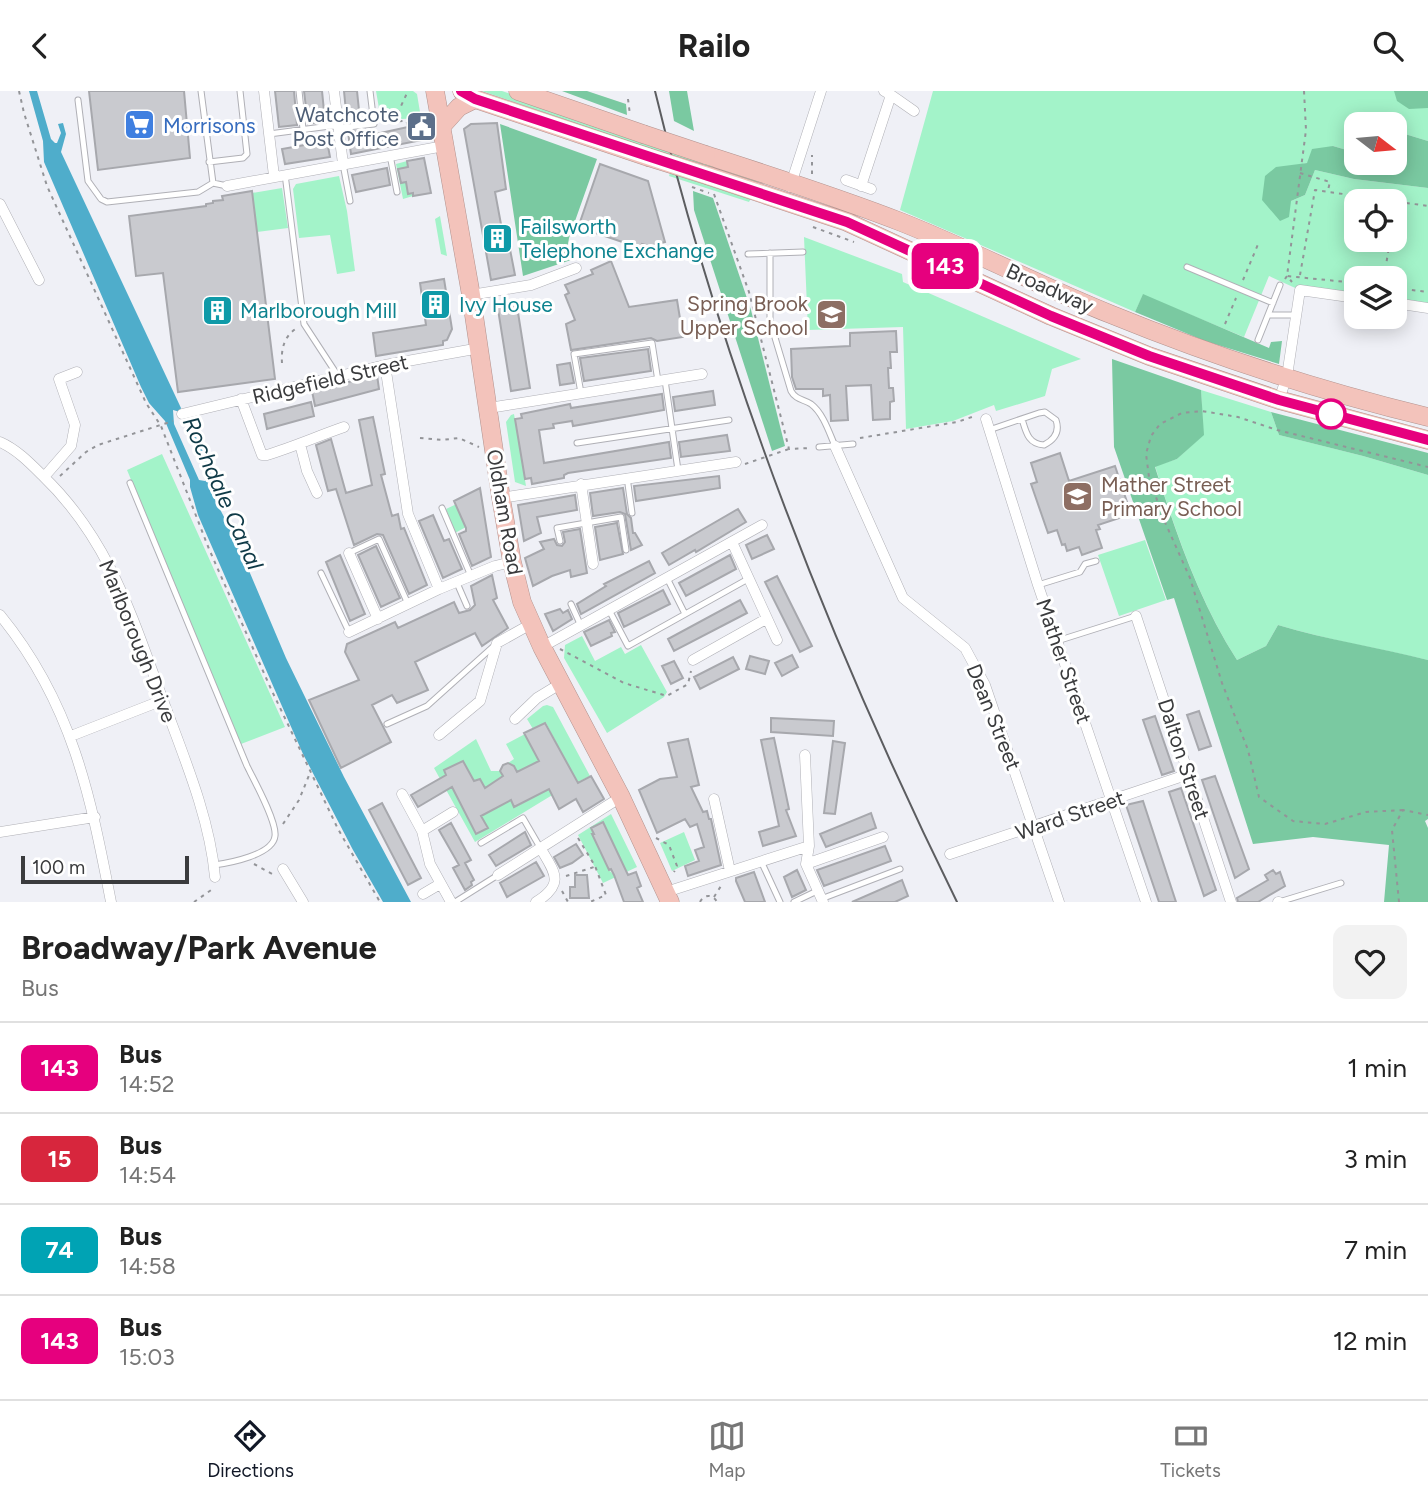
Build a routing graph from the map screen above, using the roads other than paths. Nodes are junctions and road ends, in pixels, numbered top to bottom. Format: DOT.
graph roads {
  1 [pos="201,91"];
  2 [pos="240,91"];
  3 [pos="264,91"];
  4 [pos="299,91"];
  5 [pos="334,91"];
  6 [pos="370,91"];
  7 [pos="435,91"];
  8 [pos="518,91"];
  9 [pos="821,91"];
  10 [pos="887,93"];
  11 [pos="468,95"];
  12 [pos="78,100"];
  13 [pos="914,110"];
  14 [pos="434,124"];
  15 [pos="338,127"];
  16 [pos="303,129"];
  17 [pos="269,134"];
  18 [pos="444,146"];
  19 [pos="390,155"];
  20 [pos="209,162"];
  21 [pos="343,164"];
  22 [pos="280,175"];
  23 [pos="846,180"];
  24 [pos="213,183"];
  25 [pos="792,183"];
  26 [pos="227,185"];
  27 [pos="397,192"];
  28 [pos="351,201"];
  29 [pos="785,201"];
  30 [pos="0,204"];
  31 [pos="803,252"];
  32 [pos="770,253"];
  33 [pos="748,254"];
  34 [pos="576,268"];
  35 [pos="1188,268"];
  36 [pos="38,280"];
  37 [pos="1280,285"];
  38 [pos="471,295"];
  39 [pos="1344,296"];
  40 [pos="1273,303"];
  41 [pos="1407,305"];
  42 [pos="1428,308"];
  43 [pos="1269,314"];
  44 [pos="1297,315"];
  45 [pos="1258,339"];
  46 [pos="480,348"];
  47 [pos="385,365"];
  48 [pos="77,372"];
  49 [pos="702,374"];
  50 [pos="338,376"];
  51 [pos="1287,376"];
  52 [pos="661,380"];
  53 [pos="581,393"];
  54 [pos="241,399"];
  55 [pos="1279,400"];
  56 [pos="488,408"];
  57 [pos="179,417"];
  58 [pos="1428,417"];
  59 [pos="986,419"];
  60 [pos="1022,419"];
  61 [pos="729,420"];
  62 [pos="344,427"];
  63 [pos="671,428"];
  64 [pos="989,430"];
  65 [pos="1428,440"];
  66 [pos="854,441"];
  67 [pos="0,442"];
  68 [pos="577,443"];
  69 [pos="300,444"];
  70 [pos="835,446"];
  71 [pos="819,447"];
  72 [pos="741,463"];
  73 [pos="678,471"];
  74 [pos="627,478"];
  75 [pos="48,481"];
  76 [pos="130,483"];
  77 [pos="580,484"];
  78 [pos="317,493"];
  79 [pos="500,498"];
  80 [pos="442,508"];
  81 [pos="632,513"];
  82 [pos="587,523"];
  83 [pos="762,525"];
  84 [pos="560,541"];
  85 [pos="732,542"];
  86 [pos="626,550"];
  87 [pos="349,553"];
  88 [pos="1096,561"];
  89 [pos="512,562"];
  90 [pos="593,564"];
  91 [pos="321,573"];
  92 [pos="471,576"];
  93 [pos="667,578"];
  94 [pos="748,579"];
  95 [pos="457,583"];
  96 [pos="1038,585"];
  97 [pos="439,589"];
  98 [pos="408,604"];
  99 [pos="571,604"];
  100 [pos="467,607"];
  101 [pos="609,610"];
  102 [pos="685,614"];
  103 [pos="0,615"];
  104 [pos="1136,616"];
  105 [pos="378,619"];
  106 [pos="766,619"];
  107 [pos="531,624"];
  108 [pos="581,626"];
  109 [pos="349,632"];
  110 [pos="777,640"];
  111 [pos="1057,641"];
  112 [pos="497,643"];
  113 [pos="549,647"];
  114 [pos="693,660"];
  115 [pos="560,684"];
  116 [pos="163,701"];
  117 [pos="515,719"];
  118 [pos="387,724"];
  119 [pos="71,736"];
  120 [pos="439,736"];
  121 [pos="805,755"];
  122 [pos="1189,774"];
  123 [pos="402,794"];
  124 [pos="621,797"];
  125 [pos="714,799"];
  126 [pos="1111,801"];
  127 [pos="453,812"];
  128 [pos="95,817"];
  129 [pos="1035,827"];
  130 [pos="422,831"];
  131 [pos="0,832"];
  132 [pos="883,837"];
  133 [pos="481,843"];
  134 [pos="809,846"];
  135 [pos="541,849"];
  136 [pos="950,854"];
  137 [pos="761,861"];
  138 [pos="806,864"];
  139 [pos="214,865"];
  140 [pos="283,869"];
  141 [pos="900,869"];
  142 [pos="730,870"];
  143 [pos="498,875"];
  144 [pos="215,877"];
  145 [pos="1341,883"];
  146 [pos="440,884"];
  147 [pos="669,890"];
  148 [pos="423,894"];
  149 [pos="820,897"];
  150 [pos="111,902"];
  151 [pos="303,902"];
  152 [pos="453,902"];
  153 [pos="537,902"];
  154 [pos="780,902"];
  155 [pos="794,902"];
  156 [pos="1059,902"];
  157 [pos="1146,902"];
  158 [pos="1231,902"];
  159 [pos="1278,902"];
  1 -- 20 [label="lane"];
  2 -- 20 [label="lane"];
  3 -- 17 [label="street"];
  4 -- 16 [label="lane"];
  5 -- 15 [label="street"];
  6 -- 15 [label="lane"];
  7 -- 14 [label="highway, Oldham Road"];
  8 -- 25 [label="highway, Broadway, bridge"];
  9 -- 25 [label="street"];
  10 -- 13 [label="street"];
  10 -- 23 [label="street"];
  11 -- 14 [label="highway"];
  11 -- 29 [label="highway, Broadway, bridge"];
  12 -- 24 [label="lane"];
  14 -- 18 [label="highway, Oldham Road"];
  15 -- 16 [label="lane"];
  15 -- 21 [label="street"];
  16 -- 17 [label="lane"];
  17 -- 22 [label="street"];
  18 -- 19 [label="street"];
  18 -- 38 [label="highway, Oldham Road"];
  19 -- 21 [label="street"];
  19 -- 27 [label="lane"];
  20 -- 24 [label="lane"];
  21 -- 22 [label="street"];
  21 -- 28 [label="lane"];
  22 -- 26 [label="street"];
  22 -- 50 [label="lane"];
  24 -- 26 [label="lane"];
  25 -- 29 [label="street"];
  25 -- 51 [label="highway, Broadway"];
  29 -- 55 [label="highway, Broadway"];
  30 -- 36 [label="street"];
  31 -- 32 [label="lane"];
  32 -- 33 [label="lane"];
  32 -- 70 [label="lane"];
  34 -- 38 [label="street"];
  35 -- 40 [label="lane"];
  37 -- 40 [label="lane"];
  38 -- 46 [label="highway, Oldham Road"];
  39 -- 44 [label="street"];
  40 -- 43 [label="lane"];
  41 -- 42 [label="street"];
  43 -- 44 [label="lane"];
  43 -- 45 [label="lane"];
  44 -- 51 [label="street"];
  46 -- 47 [label="street, Ridgefield Street"];
  46 -- 56 [label="highway, Oldham Road"];
  47 -- 50 [label="street, Ridgefield Street"];
  47 -- 97 [label="street"];
  48 -- 75 [label="street"];
  49 -- 52 [label="street"];
  50 -- 54 [label="street, Ridgefield Street"];
  51 -- 55 [label="street"];
  51 -- 58 [label="highway, Broadway"];
  52 -- 53 [label="street"];
  52 -- 53 [label="lane"];
  52 -- 63 [label="lane"];
  53 -- 56 [label="street"];
  54 -- 57 [label="street, Ridgefield Street"];
  54 -- 69 [label="street"];
  55 -- 65 [label="highway, Broadway"];
  56 -- 79 [label="highway, Oldham Road"];
  59 -- 64 [label="street, Mather Street"];
  60 -- 60 [label="lane"];
  60 -- 64 [label="lane"];
  61 -- 63 [label="lane"];
  62 -- 69 [label="street"];
  63 -- 68 [label="lane"];
  63 -- 73 [label="lane"];
  64 -- 96 [label="street, Mather Street"];
  66 -- 70 [label="lane"];
  67 -- 75 [label="street, Marlborough Drive"];
  69 -- 78 [label="street"];
  70 -- 71 [label="lane"];
  70 -- 129 [label="street, Dean Street"];
  72 -- 73 [label="street"];
  73 -- 74 [label="street"];
  74 -- 77 [label="street"];
  74 -- 81 [label="lane"];
  75 -- 116 [label="street, Marlborough Drive"];
  76 -- 139 [label="lane"];
  77 -- 79 [label="street"];
  77 -- 82 [label="street"];
  79 -- 89 [label="highway, Oldham Road"];
  80 -- 92 [label="lane"];
  82 -- 84 [label="lane"];
  82 -- 86 [label="lane"];
  82 -- 90 [label="street"];
  83 -- 85 [label="street"];
  85 -- 93 [label="street"];
  85 -- 94 [label="street"];
  87 -- 98 [label="lane"];
  87 -- 105 [label="street"];
  88 -- 96 [label="lane"];
  89 -- 92 [label="street"];
  89 -- 107 [label="highway, Oldham Road"];
  91 -- 109 [label="lane"];
  92 -- 95 [label="street"];
  93 -- 101 [label="street"];
  93 -- 102 [label="lane"];
  94 -- 102 [label="lane"];
  94 -- 106 [label="street"];
  95 -- 97 [label="street"];
  95 -- 100 [label="lane"];
  96 -- 111 [label="street, Mather Street"];
  97 -- 98 [label="street"];
  98 -- 105 [label="street"];
  99 -- 108 [label="lane"];
  101 -- 102 [label="lane"];
  101 -- 108 [label="street"];
  103 -- 119 [label="street"];
  104 -- 111 [label="lane"];
  104 -- 122 [label="street, Dalton Street"];
  105 -- 109 [label="street"];
  106 -- 110 [label="street"];
  106 -- 114 [label="street"];
  107 -- 112 [label="street"];
  107 -- 113 [label="highway, Oldham Road"];
  108 -- 113 [label="street"];
  111 -- 126 [label="street, Mather Street"];
  112 -- 118 [label="lane"];
  112 -- 120 [label="street"];
  113 -- 115 [label="highway, Oldham Road"];
  115 -- 117 [label="street"];
  115 -- 124 [label="highway, Oldham Road"];
  116 -- 119 [label="street"];
  116 -- 139 [label="street, Marlborough Drive"];
  119 -- 128 [label="street"];
  121 -- 134 [label="street"];
  122 -- 126 [label="street, Ward Street"];
  122 -- 158 [label="street, Dalton Street"];
  123 -- 130 [label="street"];
  124 -- 135 [label="street"];
  124 -- 147 [label="highway, Oldham Road"];
  125 -- 142 [label="street"];
  126 -- 129 [label="street, Ward Street"];
  126 -- 157 [label="street, Mather Street"];
  127 -- 130 [label="street"];
  128 -- 131 [label="street"];
  128 -- 150 [label="street"];
  129 -- 136 [label="street, Ward Street"];
  129 -- 156 [label="street, Dean Street"];
  130 -- 146 [label="street"];
  132 -- 138 [label="street"];
  133 -- 135 [label="lane"];
  134 -- 137 [label="street"];
  134 -- 138 [label="street"];
  135 -- 143 [label="street"];
  135 -- 153 [label="street"];
  137 -- 142 [label="street"];
  137 -- 154 [label="lane"];
  138 -- 149 [label="street"];
  139 -- 144 [label="street, Marlborough Drive"];
  140 -- 151 [label="street"];
  141 -- 149 [label="lane"];
  142 -- 147 [label="street"];
  143 -- 152 [label="lane"];
  145 -- 159 [label="lane"];
  146 -- 148 [label="street"];
  146 -- 152 [label="street"];
  149 -- 155 [label="lane"];
}
